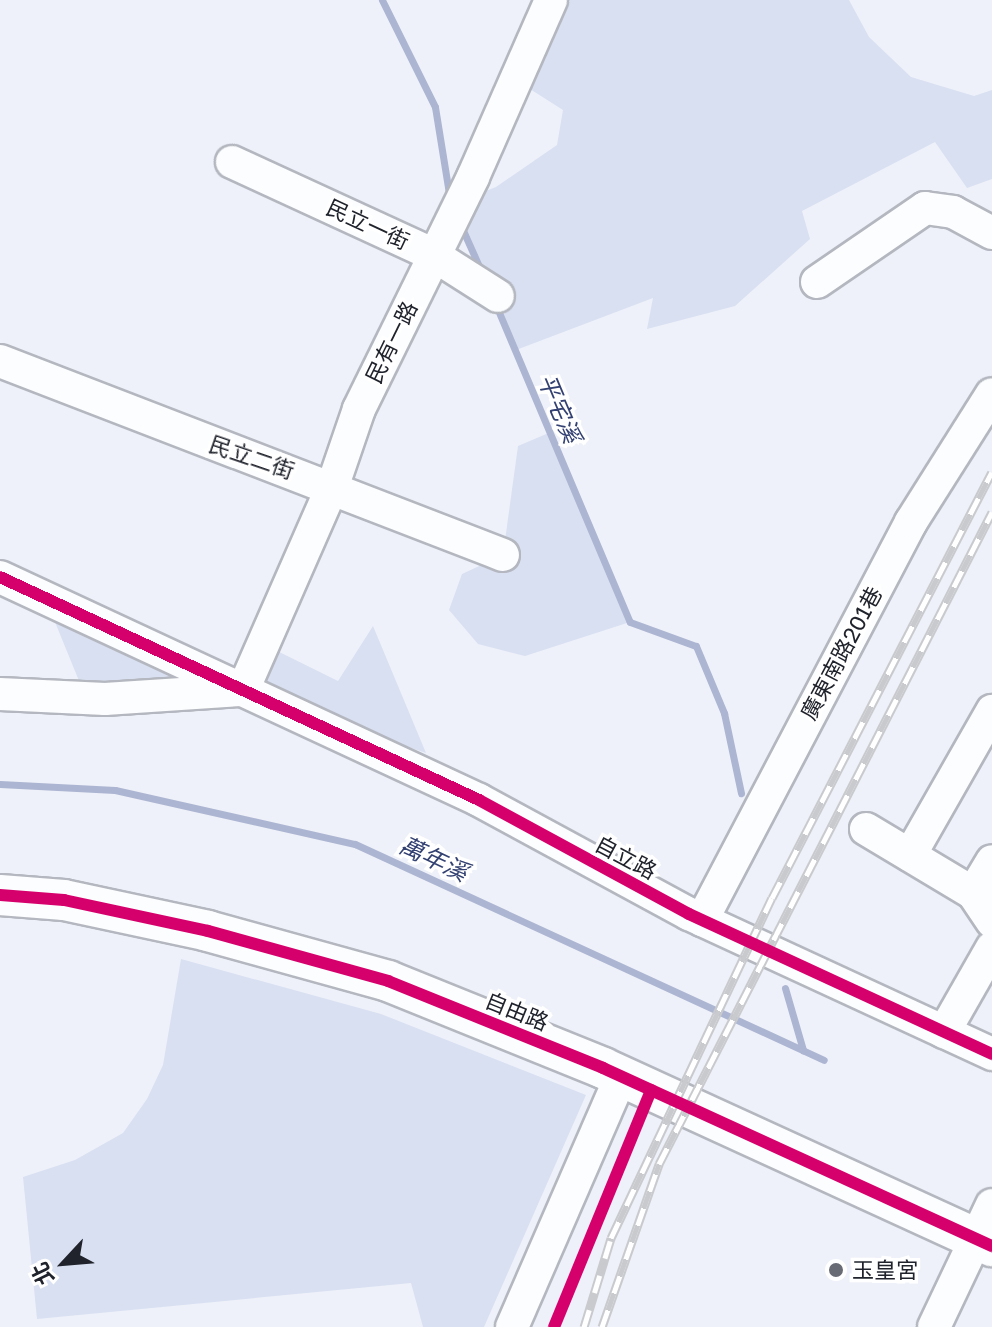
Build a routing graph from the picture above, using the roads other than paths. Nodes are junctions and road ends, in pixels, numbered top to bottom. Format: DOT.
graph roads {
  1 [pos="551,0"];
  2 [pos="232,162"];
  3 [pos="992,233"];
  4 [pos="432,254"];
  5 [pos="817,282"];
  6 [pos="498,296"];
  7 [pos="0,361"];
  8 [pos="992,394"];
  9 [pos="333,485"];
  10 [pos="503,555"];
  11 [pos="0,577"];
  12 [pos="243,690"];
  13 [pos="0,694"];
  14 [pos="992,711"];
  15 [pos="866,829"];
  16 [pos="910,855"];
  17 [pos="992,861"];
  18 [pos="973,893"];
  19 [pos="0,895"];
  20 [pos="702,920"];
  21 [pos="992,921"];
  22 [pos="992,948"];
  23 [pos="944,1032"];
  24 [pos="992,1054"];
  25 [pos="621,1076"];
  26 [pos="987,1230"];
  27 [pos="512,1327"];
  28 [pos="934,1327"];
  1 -- 4 [label="street, 民有一路"];
  2 -- 4 [label="street, 民立一街"];
  3 -- 5 [label="street"];
  4 -- 6 [label="street, 民立一街"];
  4 -- 9 [label="street, 民有一路"];
  7 -- 9 [label="street, 民立二街"];
  8 -- 20 [label="street, 廣東南路201巷"];
  9 -- 10 [label="street, 民立二街"];
  9 -- 12 [label="street, 民有一路"];
  11 -- 12 [label="street"];
  12 -- 13 [label="street, 自立路"];
  12 -- 20 [label="street, 自立路"];
  14 -- 16 [label="street"];
  15 -- 16 [label="street"];
  16 -- 18 [label="street"];
  17 -- 18 [label="street"];
  18 -- 21 [label="street"];
  19 -- 25 [label="main road, 自由路"];
  20 -- 23 [label="street, 自立路"];
  22 -- 23 [label="street"];
  23 -- 24 [label="street, 自立路"];
  25 -- 26 [label="main road, 自由路"];
  25 -- 27 [label="street"];
  26 -- 28 [label="street"];
}
